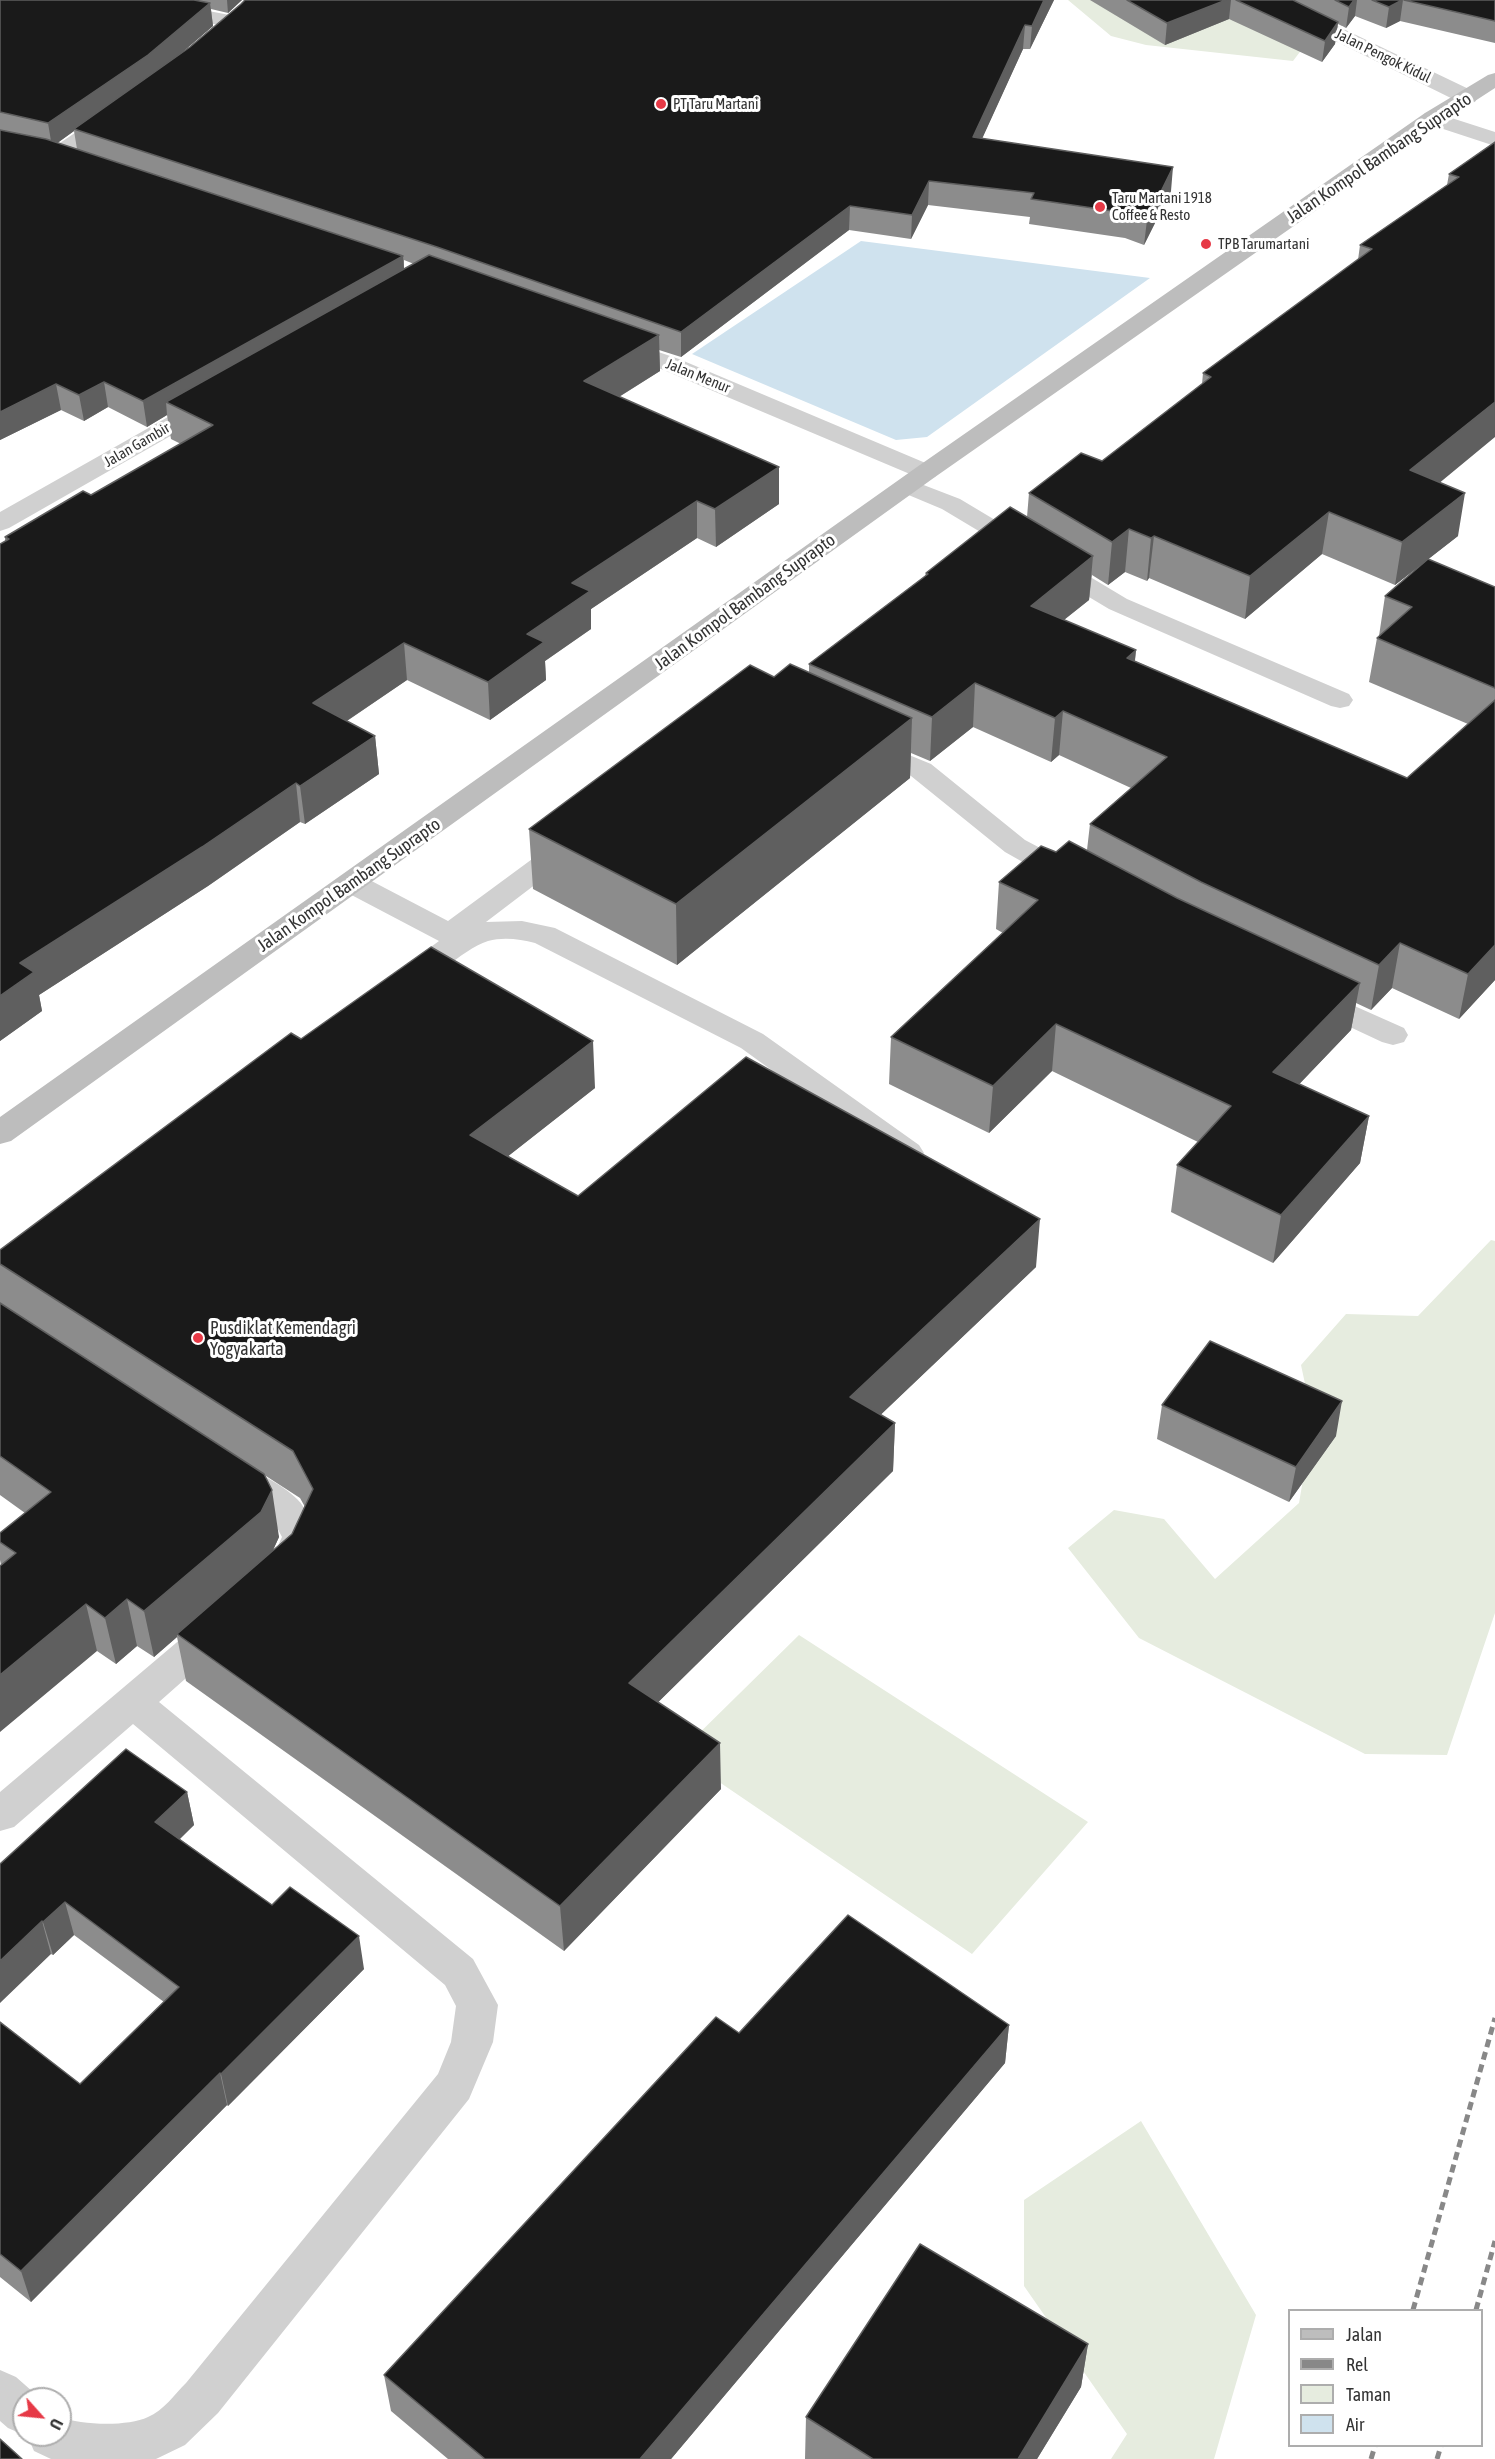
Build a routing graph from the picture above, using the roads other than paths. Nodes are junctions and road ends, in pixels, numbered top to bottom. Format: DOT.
graph roads {
  1 [pos="117,0"];
  2 [pos="1267,0"];
  3 [pos="217,37"];
  4 [pos="1495,79"];
  5 [pos="1467,97"];
  6 [pos="130,106"];
  7 [pos="1433,118"];
  8 [pos="1495,139"];
  9 [pos="78,163"];
  10 [pos="593,337"];
  11 [pos="225,395"];
  12 [pos="917,479"];
  13 [pos="0,523"];
  14 [pos="1340,700"];
  15 [pos="848,737"];
  16 [pos="592,828"];
  17 [pos="352,883"];
  18 [pos="1089,886"];
  19 [pos="455,937"];
  20 [pos="1288,985"];
  21 [pos="383,997"];
  22 [pos="1393,1035"];
  23 [pos="0,1133"];
  24 [pos="934,1171"];
  25 [pos="207,1458"];
  26 [pos="133,1702"];
  27 [pos="0,1815"];
  28 [pos="0,2392"];
  29 [pos="12,2402"];
  30 [pos="72,2443"];
  1 -- 3 [label="street"];
  2 -- 5 [label="street, Jalan Pengok Kidul"];
  4 -- 5 [label="street, Jalan Kompol Bambang Suprapto"];
  5 -- 7 [label="street, Jalan Kompol Bambang Suprapto"];
  6 -- 9 [label="street"];
  7 -- 8 [label="street"];
  7 -- 12 [label="street, Jalan Kompol Bambang Suprapto"];
  10 -- 12 [label="street, Jalan Menur"];
  11 -- 13 [label="street, Jalan Gambir"];
  12 -- 14 [label="lane"];
  12 -- 17 [label="street, Jalan Kompol Bambang Suprapto"];
  15 -- 18 [label="street"];
  16 -- 19 [label="street"];
  17 -- 19 [label="street"];
  17 -- 23 [label="street, Jalan Kompol Bambang Suprapto"];
  19 -- 21 [label="street"];
  19 -- 24 [label="street"];
  20 -- 22 [label="street"];
  25 -- 26 [label="street"];
  26 -- 27 [label="street"];
  26 -- 30 [label="street"];
  28 -- 29 [label="street"];
}
